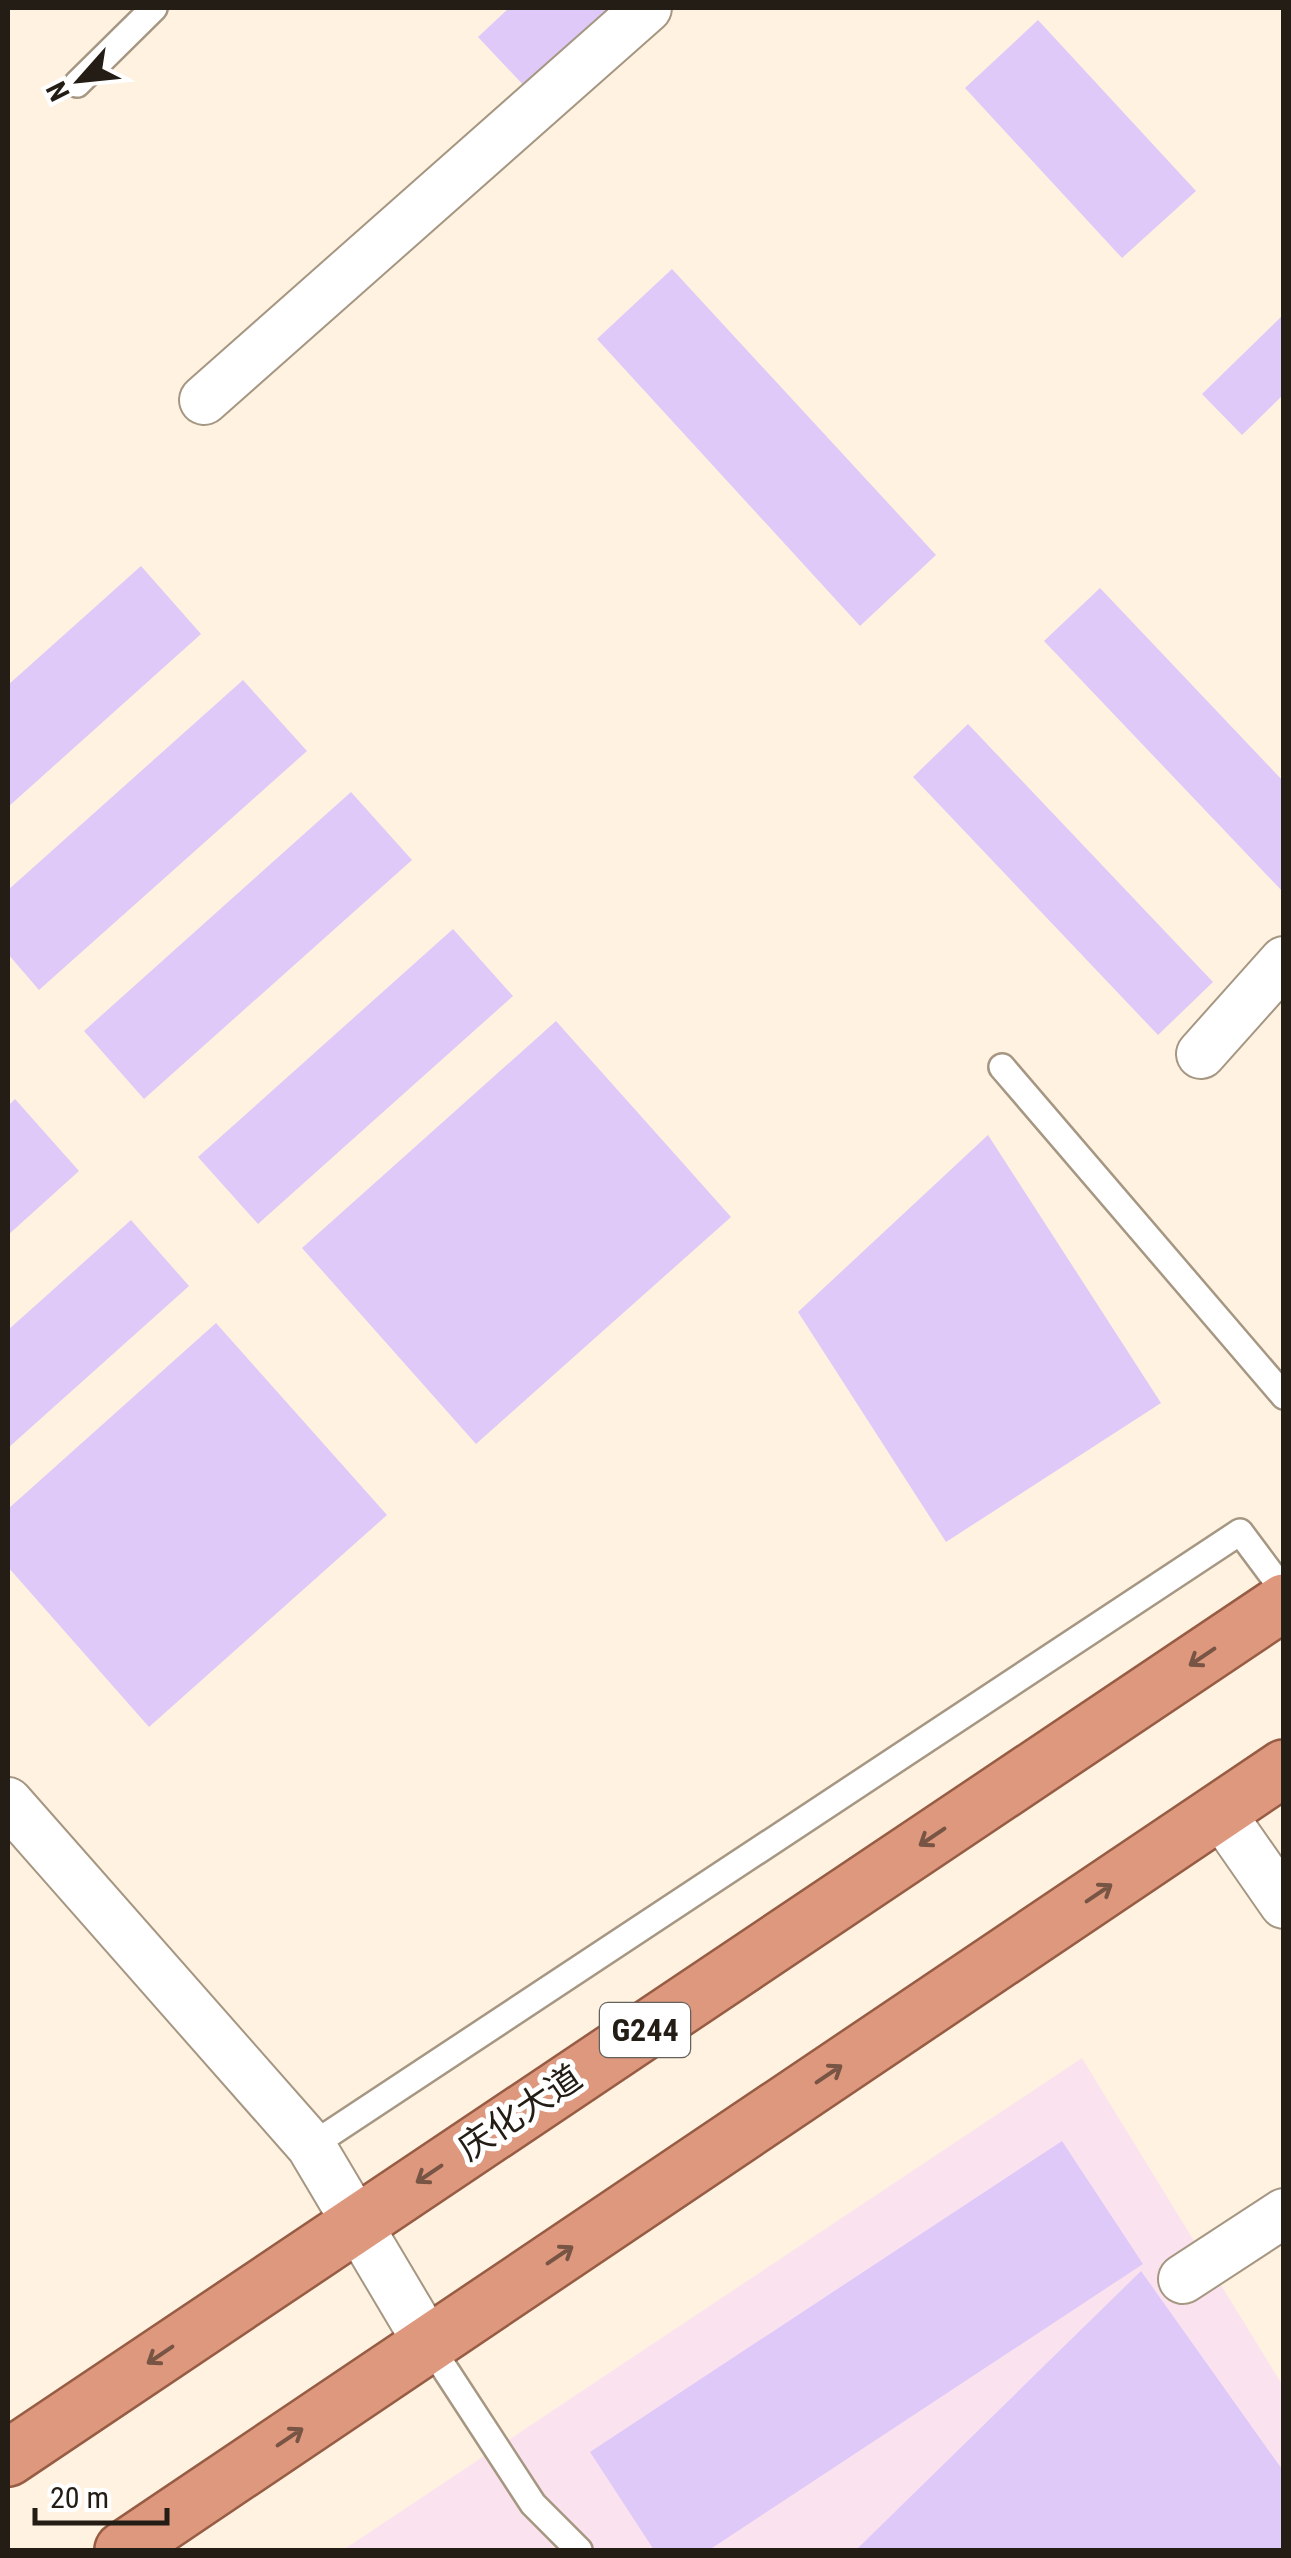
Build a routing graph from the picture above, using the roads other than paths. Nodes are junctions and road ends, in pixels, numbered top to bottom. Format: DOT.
graph roads {
  1 [pos="154,8"];
  2 [pos="647,8"];
  3 [pos="77,84"];
  4 [pos="204,400"];
  5 [pos="1284,961"];
  6 [pos="1202,1054"];
  7 [pos="1002,1067"];
  8 [pos="1284,1396"];
  9 [pos="1284,1591"];
  10 [pos="1284,1602"];
  11 [pos="1284,1768"];
  12 [pos="8,1802"];
  13 [pos="1220,1812"];
  14 [pos="1284,1904"];
  15 [pos="311,2146"];
  16 [pos="1284,2213"];
  17 [pos="356,2222"];
  18 [pos="1184,2280"];
  19 [pos="428,2344"];
  20 [pos="8,2458"];
  21 [pos="123,2550"];
  22 [pos="579,2550"];
  1 -- 3 [label="lane"];
  2 -- 4 [label="street"];
  5 -- 6 [label="street"];
  7 -- 8 [label="lane"];
  9 -- 15 [label="lane"];
  10 -- 17 [label="highway, 庆化大道 / G244, one-way"];
  11 -- 13 [label="highway"];
  12 -- 15 [label="street"];
  13 -- 14 [label="street"];
  19 -- 13 [label="highway, one-way"];
  15 -- 17 [label="street"];
  16 -- 18 [label="street"];
  17 -- 19 [label="street"];
  17 -- 20 [label="highway, 庆化大道 / G244, one-way"];
  21 -- 19 [label="highway, one-way"];
  19 -- 22 [label="lane"];
}
